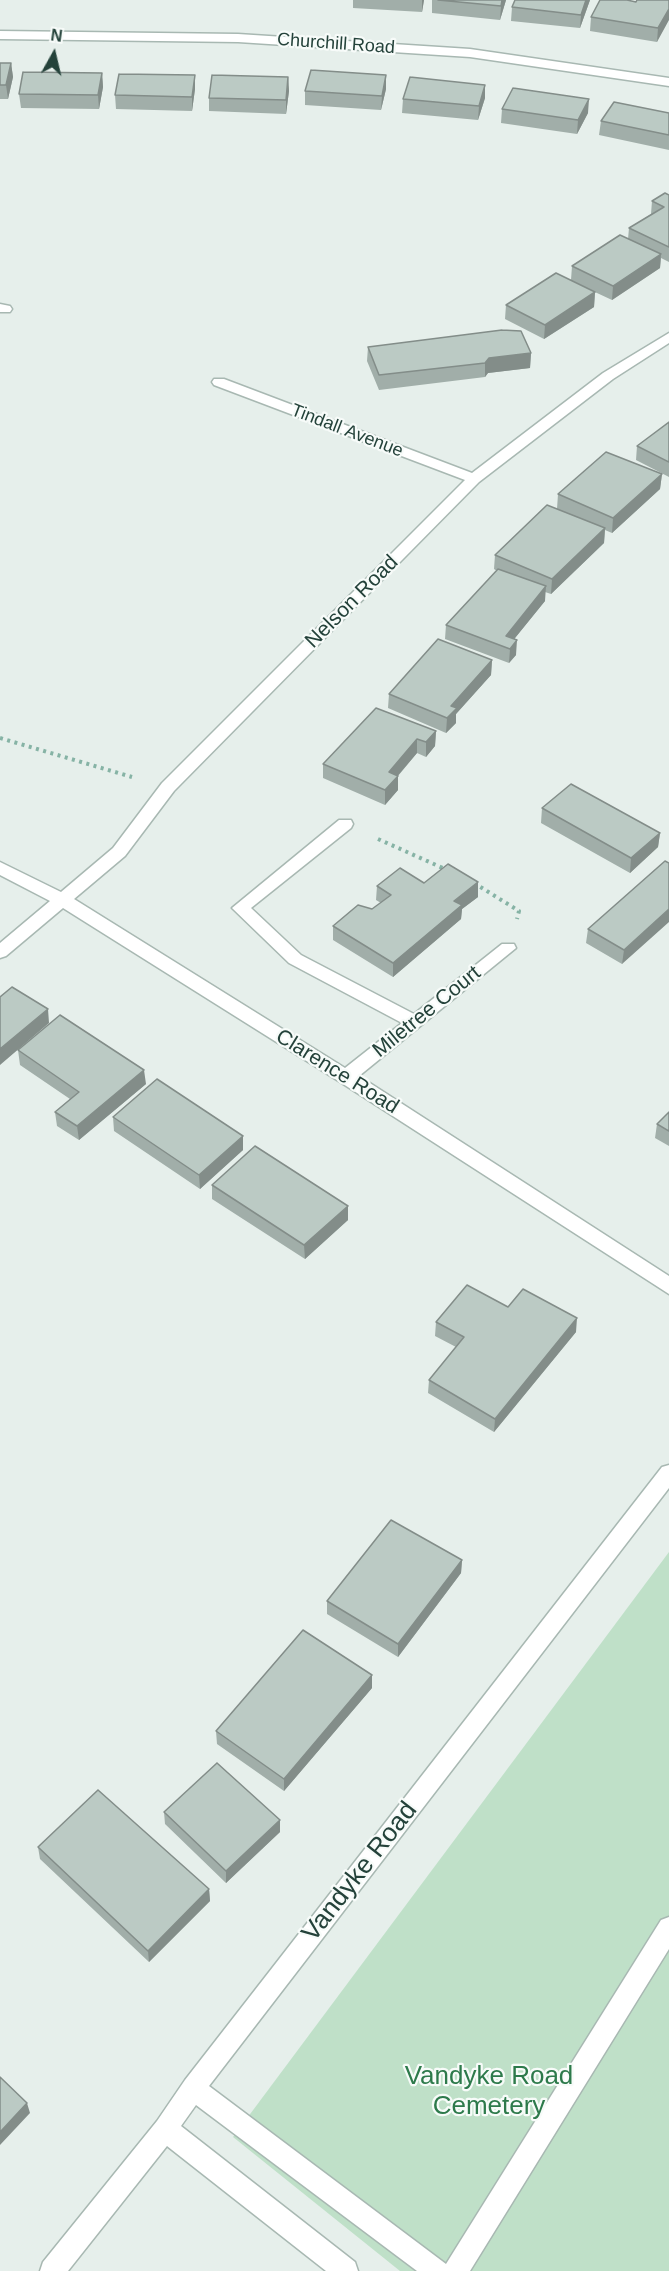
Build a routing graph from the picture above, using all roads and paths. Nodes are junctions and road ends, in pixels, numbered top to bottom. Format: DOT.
graph roads {
  1 [pos="0,35"];
  2 [pos="669,82"];
  3 [pos="669,337"];
  4 [pos="219,382"];
  5 [pos="474,479"];
  6 [pos="0,738"];
  7 [pos="168,787"];
  8 [pos="345,824"];
  9 [pos="0,868"];
  10 [pos="452,873"];
  11 [pos="471,882"];
  12 [pos="63,900"];
  13 [pos="508,948"];
  14 [pos="0,952"];
  15 [pos="415,1022"];
  16 [pos="346,1077"];
  17 [pos="669,1286"];
  18 [pos="669,1473"];
  19 [pos="669,1928"];
  20 [pos="193,2088"];
  21 [pos="165,2129"];
  22 [pos="52,2271"];
  23 [pos="346,2271"];
  24 [pos="437,2271"];
  25 [pos="456,2271"];
  1 -- 2 [label="street, Churchill Road"];
  3 -- 5 [label="street, Nelson Road"];
  4 -- 5 [label="street, Tindall Avenue"];
  5 -- 7 [label="street, Nelson Road"];
  6 -- 7 [label="path"];
  7 -- 12 [label="street, Nelson Road"];
  8 -- 10 [label="path"];
  8 -- 15 [label="street"];
  9 -- 12 [label="street, Clarence Road"];
  11 -- 13 [label="path"];
  12 -- 14 [label="street, Nelson Road"];
  12 -- 16 [label="street, Clarence Road"];
  13 -- 15 [label="street, Miletree Court"];
  15 -- 16 [label="street, Miletree Court"];
  16 -- 17 [label="street, Clarence Road"];
  18 -- 20 [label="street, Vandyke Road"];
  19 -- 25 [label="street"];
  20 -- 21 [label="street, Vandyke Road"];
  20 -- 24 [label="street"];
  21 -- 22 [label="street, Vandyke Road"];
  21 -- 23 [label="street"];
}
